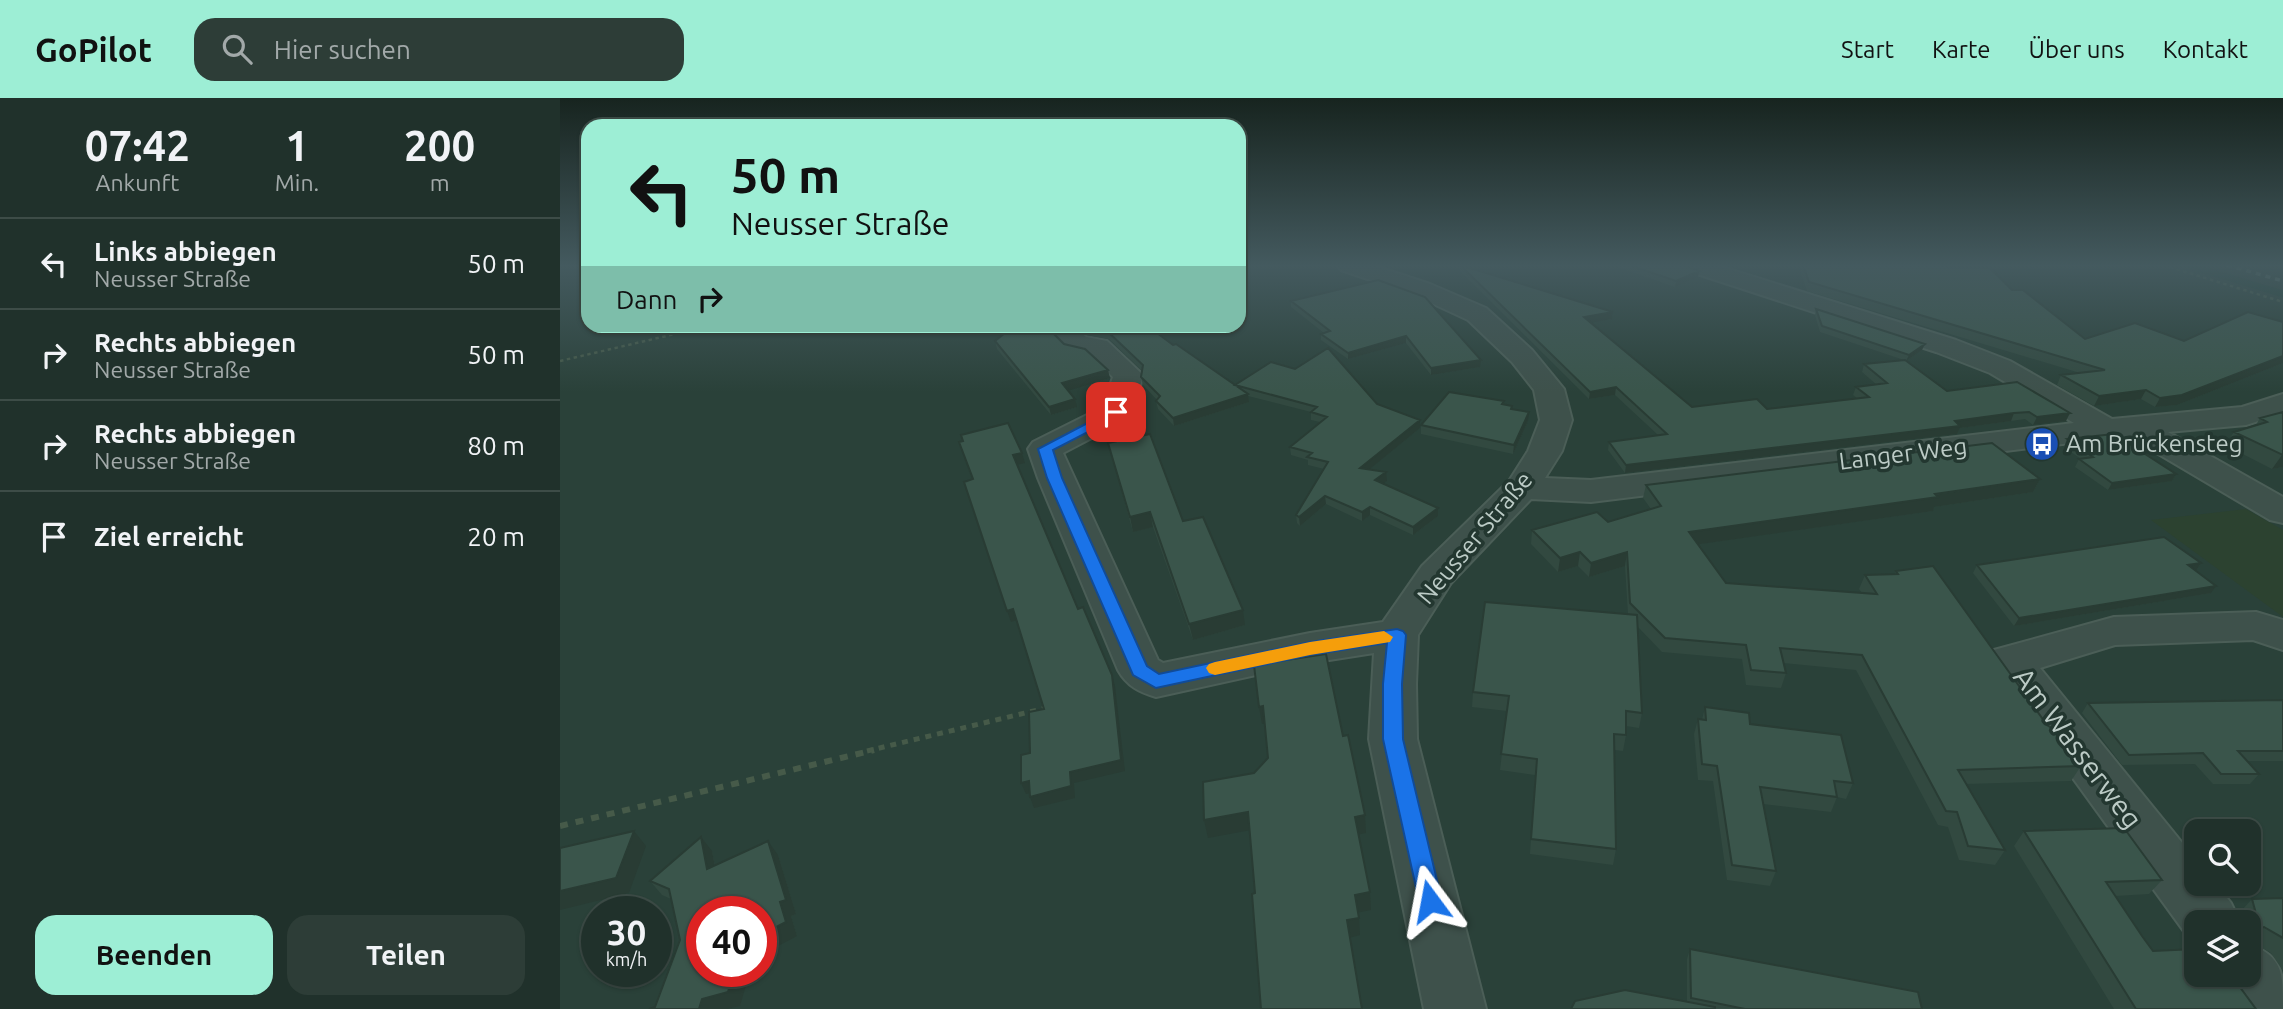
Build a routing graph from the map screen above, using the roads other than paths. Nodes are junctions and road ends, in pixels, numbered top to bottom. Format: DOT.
graph roads {
  1 [pos="1463,308"];
  2 [pos="1826,308"];
  3 [pos="1068,335"];
  4 [pos="2283,403"];
  5 [pos="2120,427"];
  6 [pos="1522,488"];
  7 [pos="2283,512"];
  8 [pos="1397,635"];
  9 [pos="2283,635"];
  10 [pos="2202,910"];
  11 [pos="2260,987"];
  12 [pos="1455,1009"];
  13 [pos="2277,1009"];
  1 -- 6 [label="street, Neusser Straße"];
  2 -- 5 [label="street"];
  3 -- 8 [label="street"];
  4 -- 5 [label="street, Langer Weg"];
  5 -- 6 [label="street, Langer Weg"];
  5 -- 7 [label="street"];
  6 -- 8 [label="street, Neusser Straße"];
  8 -- 12 [label="street, Neusser Straße"];
  9 -- 10 [label="street, Am Wasserweg"];
  11 -- 13 [label="street"];
}
